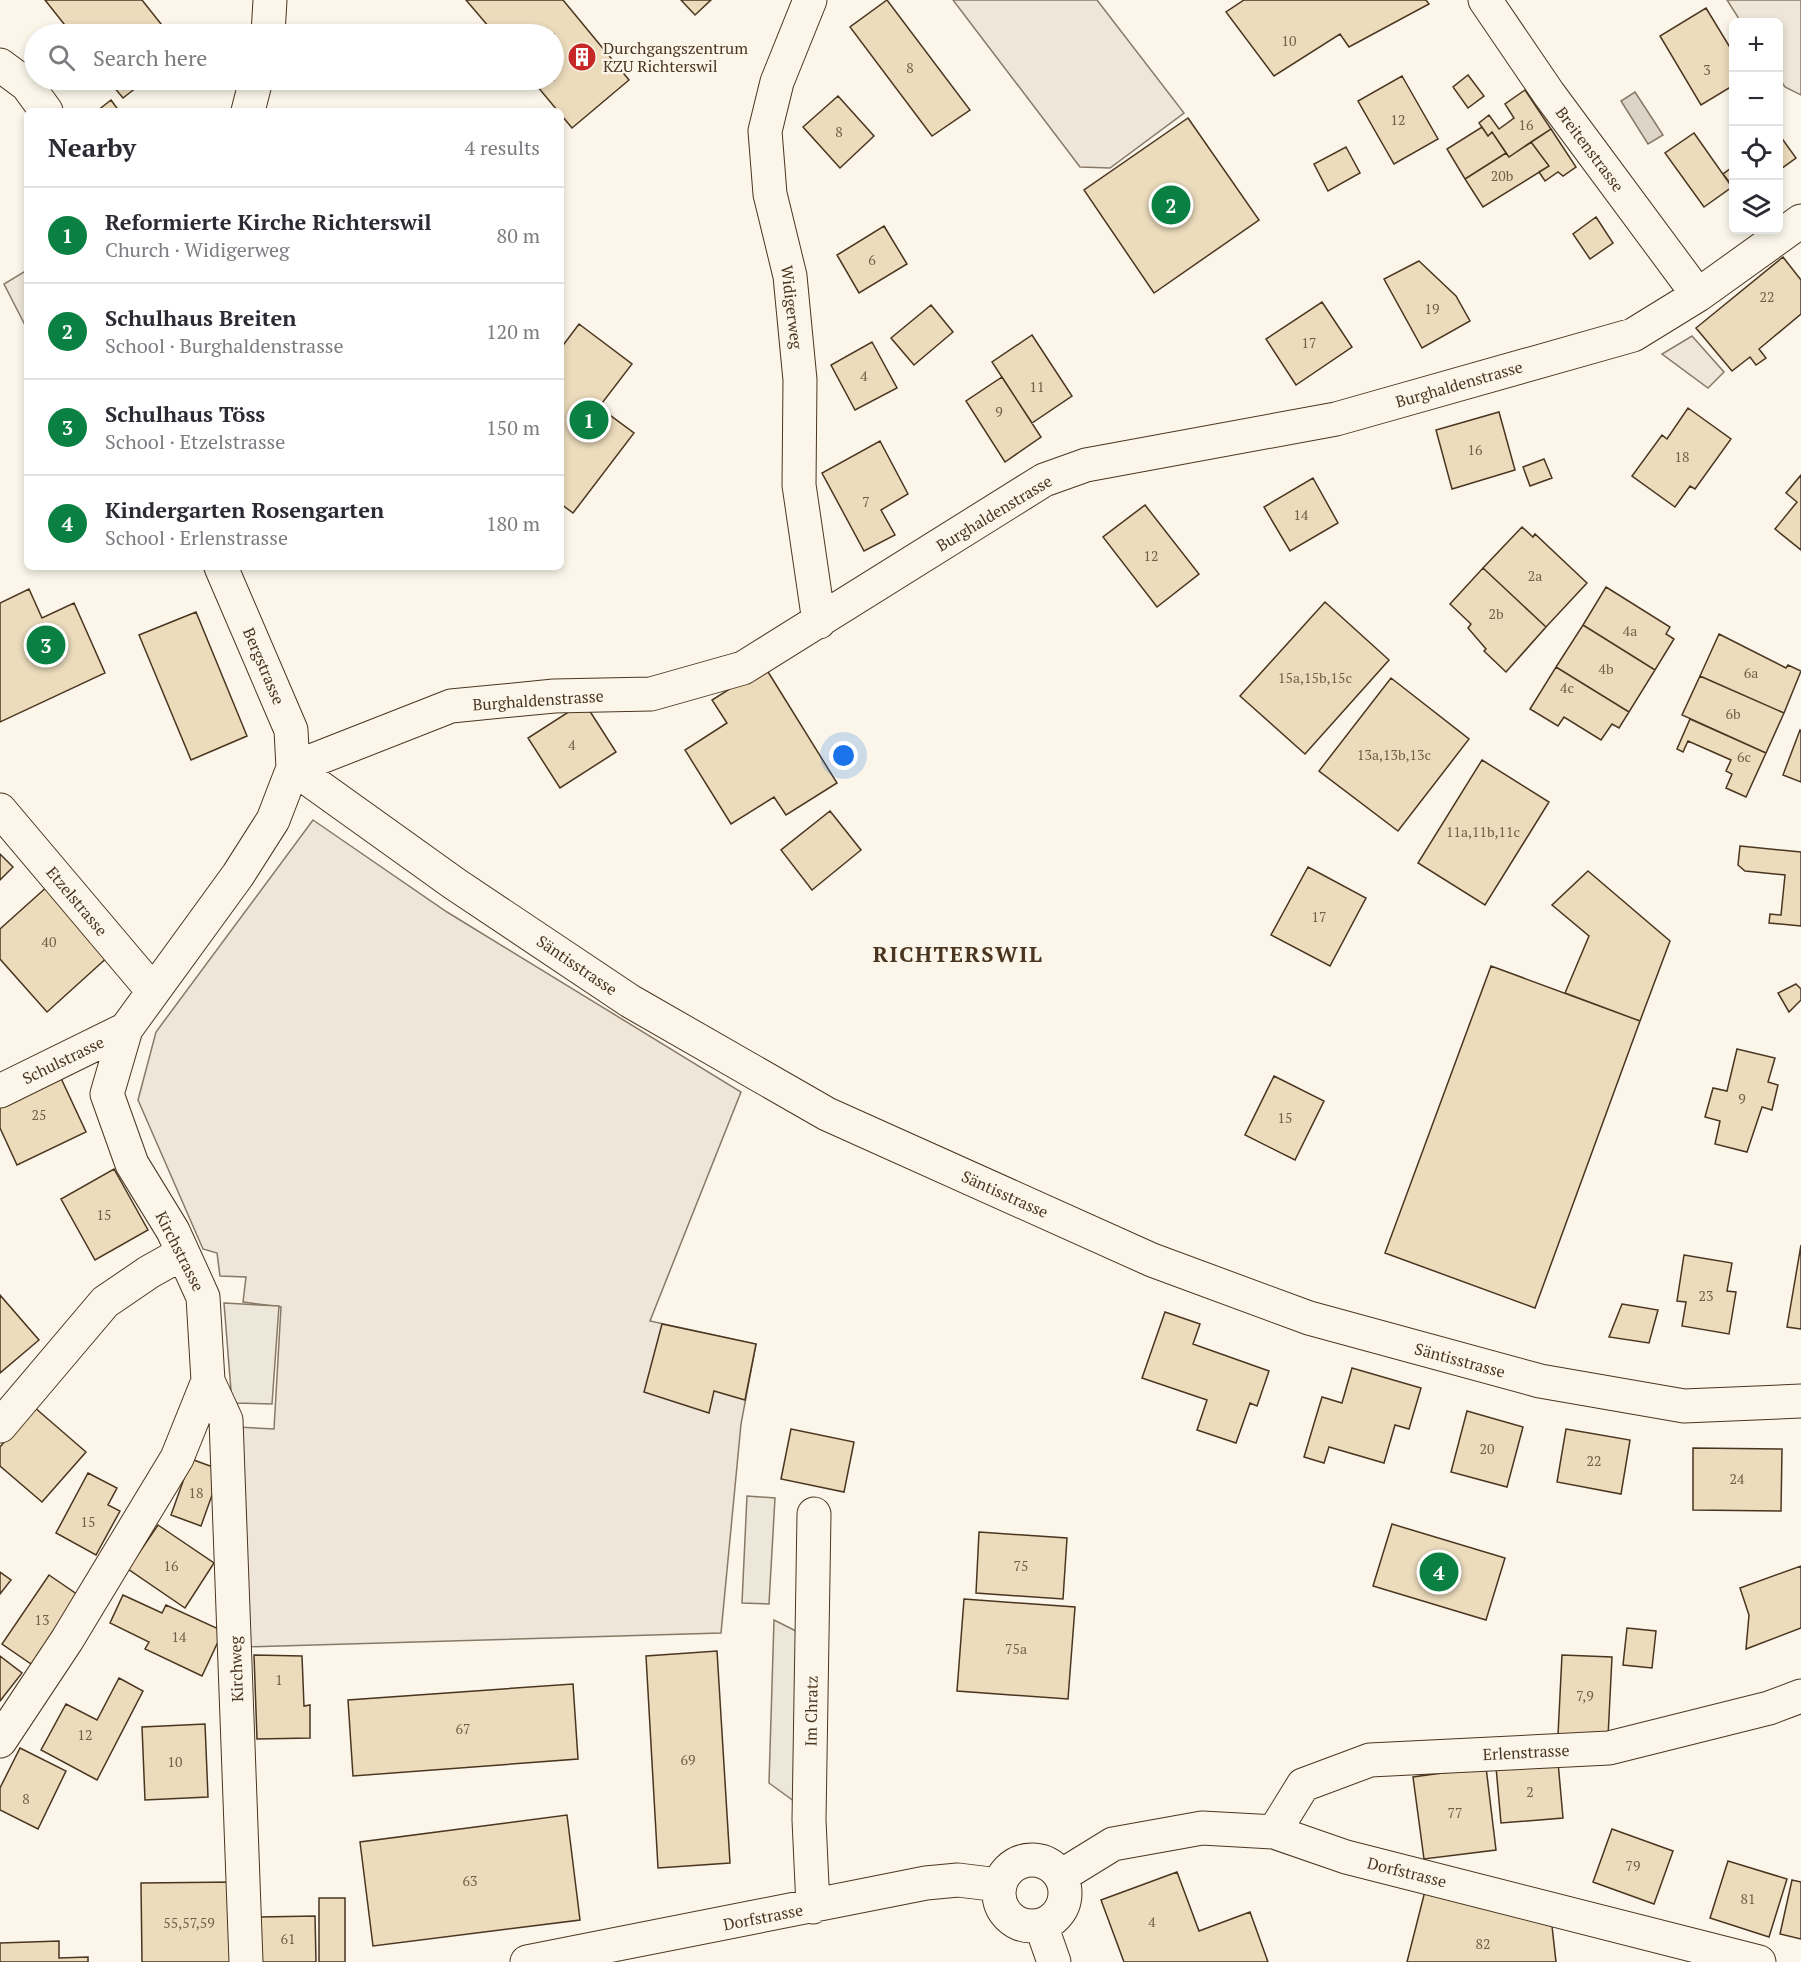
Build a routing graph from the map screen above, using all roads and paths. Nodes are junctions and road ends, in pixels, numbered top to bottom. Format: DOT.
graph roads {
  1 [pos="270,0"];
  2 [pos="810,0"];
  3 [pos="1485,0"];
  4 [pos="269,24"];
  5 [pos="0,65"];
  6 [pos="24,83"];
  7 [pos="31,90"];
  8 [pos="253,90"];
  9 [pos="44,108"];
  10 [pos="249,108"];
  11 [pos="1801,221"];
  12 [pos="1698,295"];
  13 [pos="222,570"];
  14 [pos="819,622"];
  15 [pos="292,768"];
  16 [pos="0,810"];
  17 [pos="153,992"];
  18 [pos="126,1029"];
  19 [pos="0,1091"];
  20 [pos="183,1253"];
  21 [pos="208,1381"];
  22 [pos="1801,1401"];
  23 [pos="0,1426"];
  24 [pos="814,1514"];
  25 [pos="1801,1696"];
  26 [pos="0,1741"];
  27 [pos="1274,1832"];
  28 [pos="1061,1876"];
  29 [pos="999,1885"];
  30 [pos="813,1907"];
  31 [pos="1041,1925"];
  32 [pos="246,1962"];
  33 [pos="527,1962"];
  34 [pos="1054,1962"];
  35 [pos="1759,1962"];
  1 -- 4 [label="street"];
  2 -- 14 [label="street, Widigerweg"];
  3 -- 12 [label="street, Breitenstrasse"];
  5 -- 6 [label="street"];
  7 -- 9 [label="street"];
  8 -- 10 [label="street"];
  11 -- 12 [label="street, Burghaldenstrasse"];
  12 -- 14 [label="street, Burghaldenstrasse"];
  13 -- 15 [label="street, Bergstrasse"];
  14 -- 15 [label="street, Burghaldenstrasse"];
  15 -- 17 [label="street, Kirchstrasse"];
  15 -- 22 [label="street, Säntisstrasse"];
  16 -- 17 [label="street, Etzelstrasse"];
  17 -- 18 [label="street, Kirchstrasse"];
  18 -- 19 [label="street, Schulstrasse"];
  18 -- 20 [label="street, Kirchstrasse"];
  20 -- 21 [label="street, Kirchstrasse"];
  20 -- 23 [label="street"];
  21 -- 26 [label="street, Kirchstrasse"];
  21 -- 32 [label="street, Kirchweg"];
  24 -- 30 [label="street, Im Chratz"];
  25 -- 27 [label="street, Erlenstrasse"];
  27 -- 28 [label="street, Dorfstrasse"];
  27 -- 35 [label="street, Dorfstrasse"];
  28 -- 29 [label="street"];
  28 -- 31 [label="street"];
  29 -- 30 [label="street, Dorfstrasse"];
  29 -- 31 [label="street"];
  30 -- 33 [label="street, Dorfstrasse"];
  31 -- 34 [label="street"];
}
